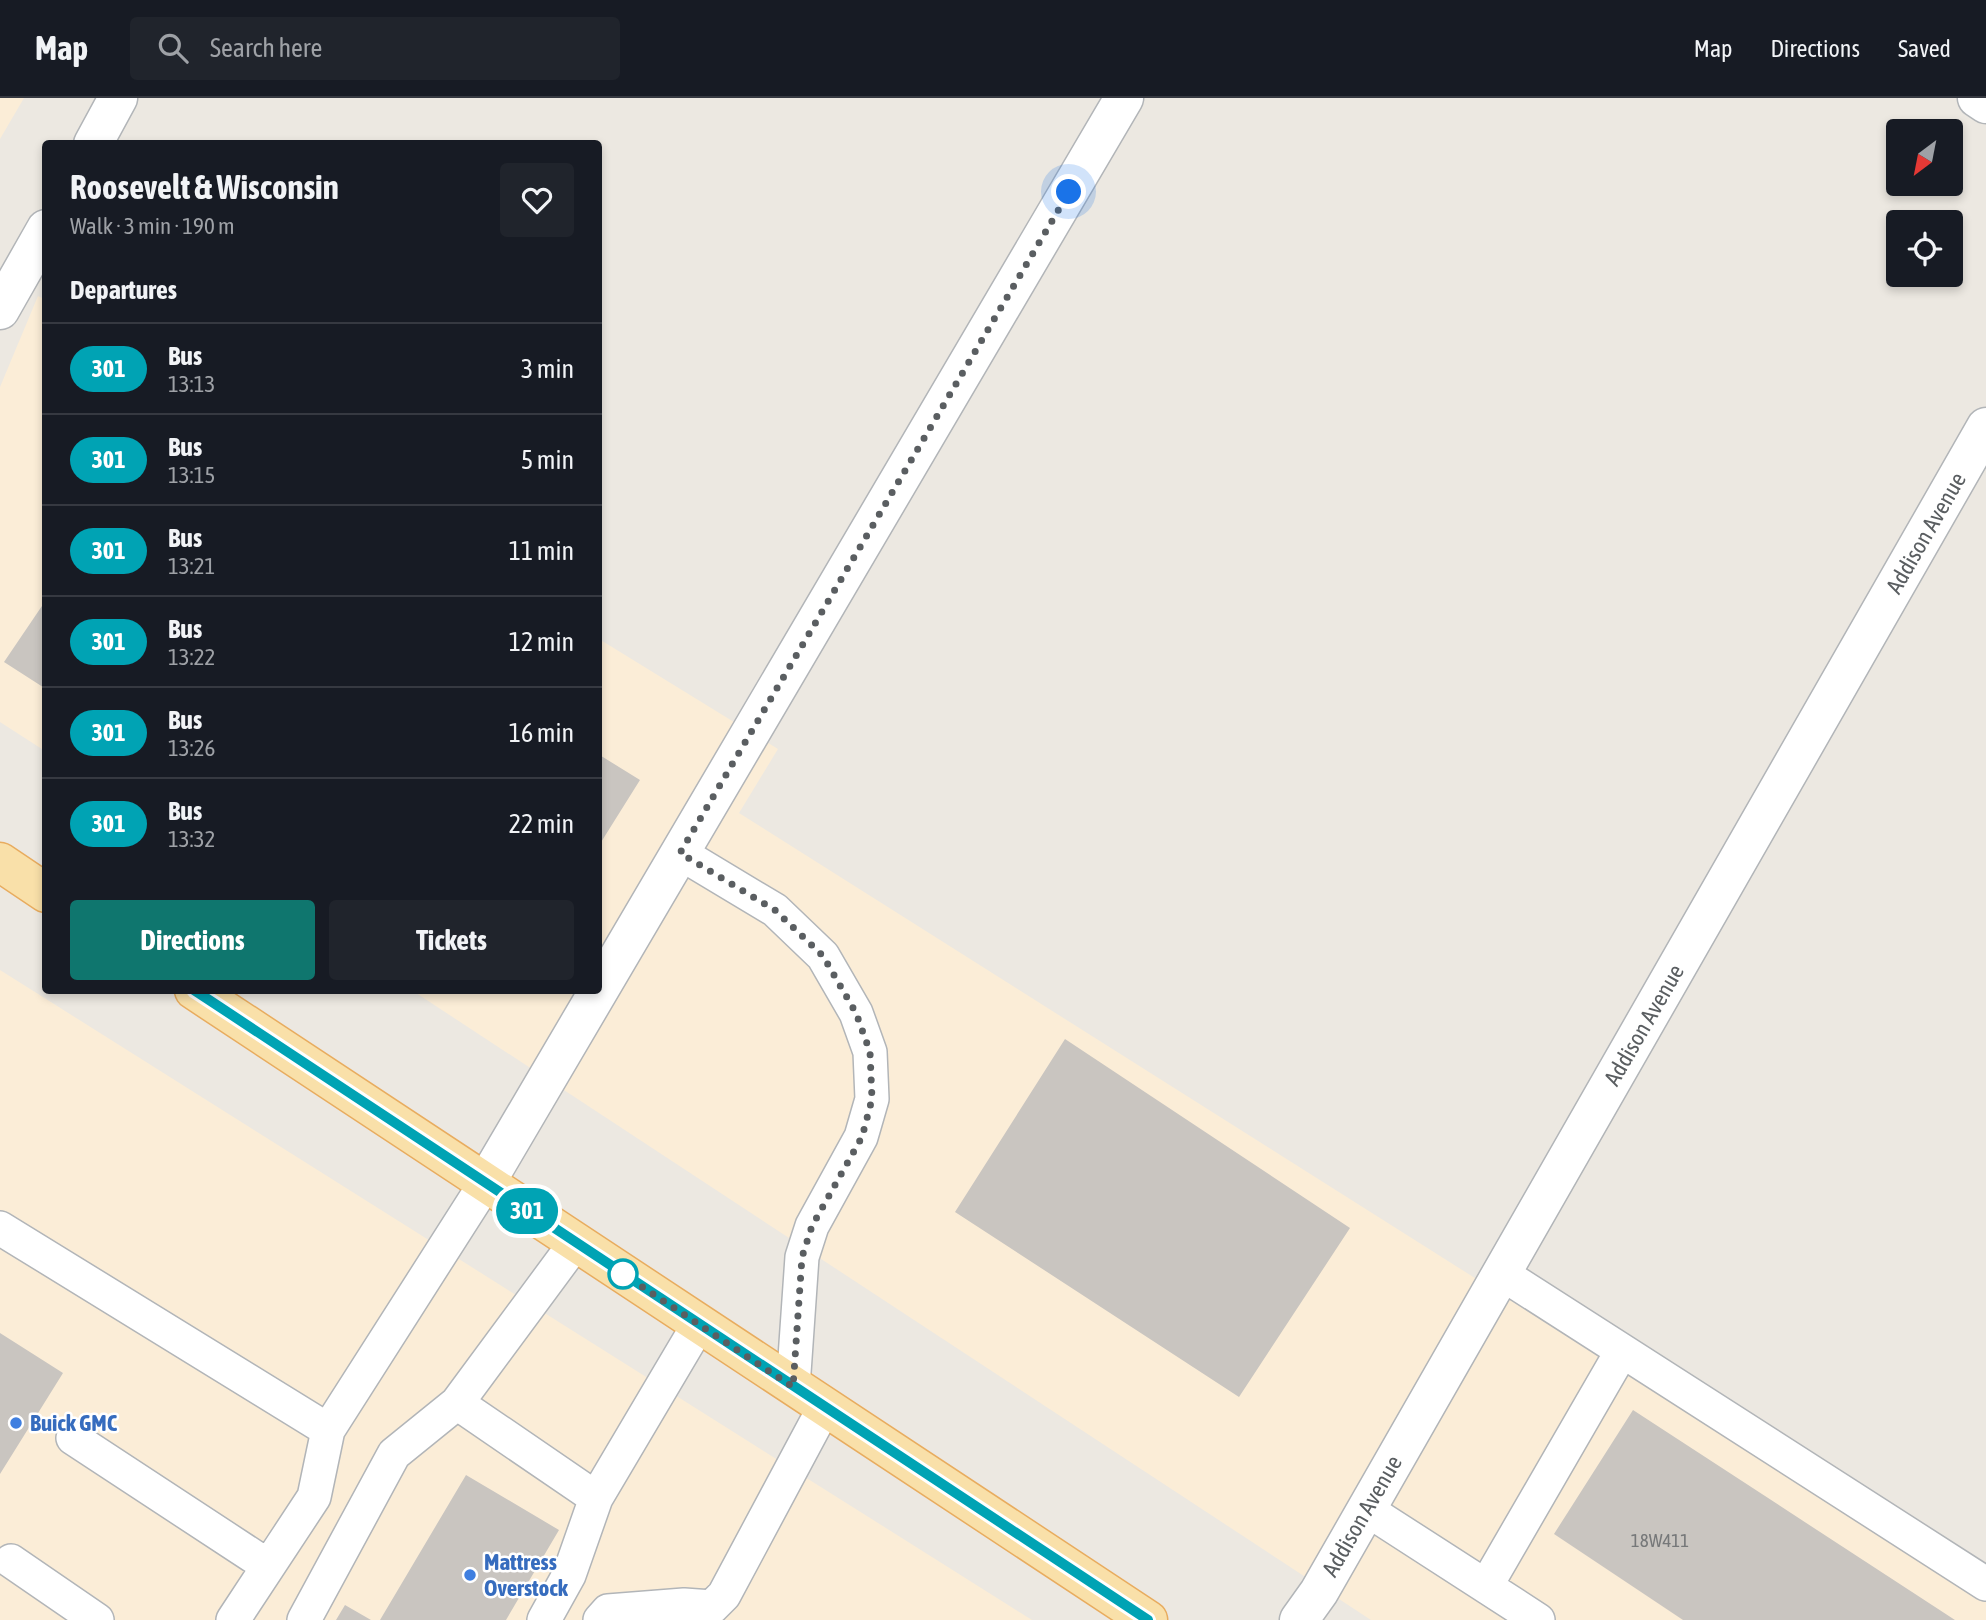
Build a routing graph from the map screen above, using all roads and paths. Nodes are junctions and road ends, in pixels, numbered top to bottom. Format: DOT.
graph roads {
  1 [pos="118,98"];
  2 [pos="1125,98"];
  3 [pos="1977,98"];
  4 [pos="1986,104"];
  5 [pos="95,140"];
  6 [pos="42,236"];
  7 [pos="0,310"];
  8 [pos="1986,428"];
  9 [pos="680,853"];
  10 [pos="0,862"];
  11 [pos="42,889"];
  12 [pos="602,979"];
  13 [pos="200,994"];
  14 [pos="592,994"];
  15 [pos="485,1184"];
  16 [pos="0,1228"];
  17 [pos="576,1242"];
  18 [pos="1501,1273"];
  19 [pos="699,1324"];
  20 [pos="1622,1351"];
  21 [pos="793,1387"];
  22 [pos="457,1403"];
  23 [pos="824,1408"];
  24 [pos="328,1430"];
  25 [pos="73,1438"];
  26 [pos="596,1499"];
  27 [pos="1366,1509"];
  28 [pos="11,1561"];
  29 [pos="268,1566"];
  30 [pos="1986,1584"];
  31 [pos="1486,1586"];
  32 [pos="97,1620"];
  33 [pos="233,1620"];
  34 [pos="304,1620"];
  35 [pos="544,1620"];
  36 [pos="600,1620"];
  37 [pos="1148,1620"];
  38 [pos="1299,1620"];
  39 [pos="1538,1620"];
  1 -- 5 [label="street"];
  2 -- 9 [label="street"];
  3 -- 4 [label="street"];
  6 -- 7 [label="street"];
  8 -- 18 [label="street, Addison Avenue"];
  9 -- 12 [label="street"];
  9 -- 21 [label="lane"];
  10 -- 11 [label="main road"];
  13 -- 15 [label="main road"];
  14 -- 15 [label="street"];
  15 -- 17 [label="main road"];
  15 -- 24 [label="lane"];
  16 -- 24 [label="lane"];
  17 -- 19 [label="main road"];
  17 -- 22 [label="lane"];
  18 -- 20 [label="lane"];
  18 -- 27 [label="street, Addison Avenue"];
  19 -- 21 [label="main road"];
  19 -- 26 [label="lane"];
  20 -- 30 [label="lane"];
  20 -- 31 [label="lane"];
  21 -- 23 [label="main road"];
  22 -- 26 [label="lane"];
  22 -- 34 [label="lane"];
  23 -- 36 [label="lane"];
  23 -- 37 [label="main road"];
  24 -- 29 [label="lane"];
  25 -- 29 [label="lane"];
  26 -- 35 [label="lane"];
  27 -- 31 [label="lane"];
  27 -- 38 [label="street, Addison Avenue"];
  28 -- 32 [label="lane"];
  29 -- 33 [label="lane"];
  31 -- 39 [label="lane"];
}
